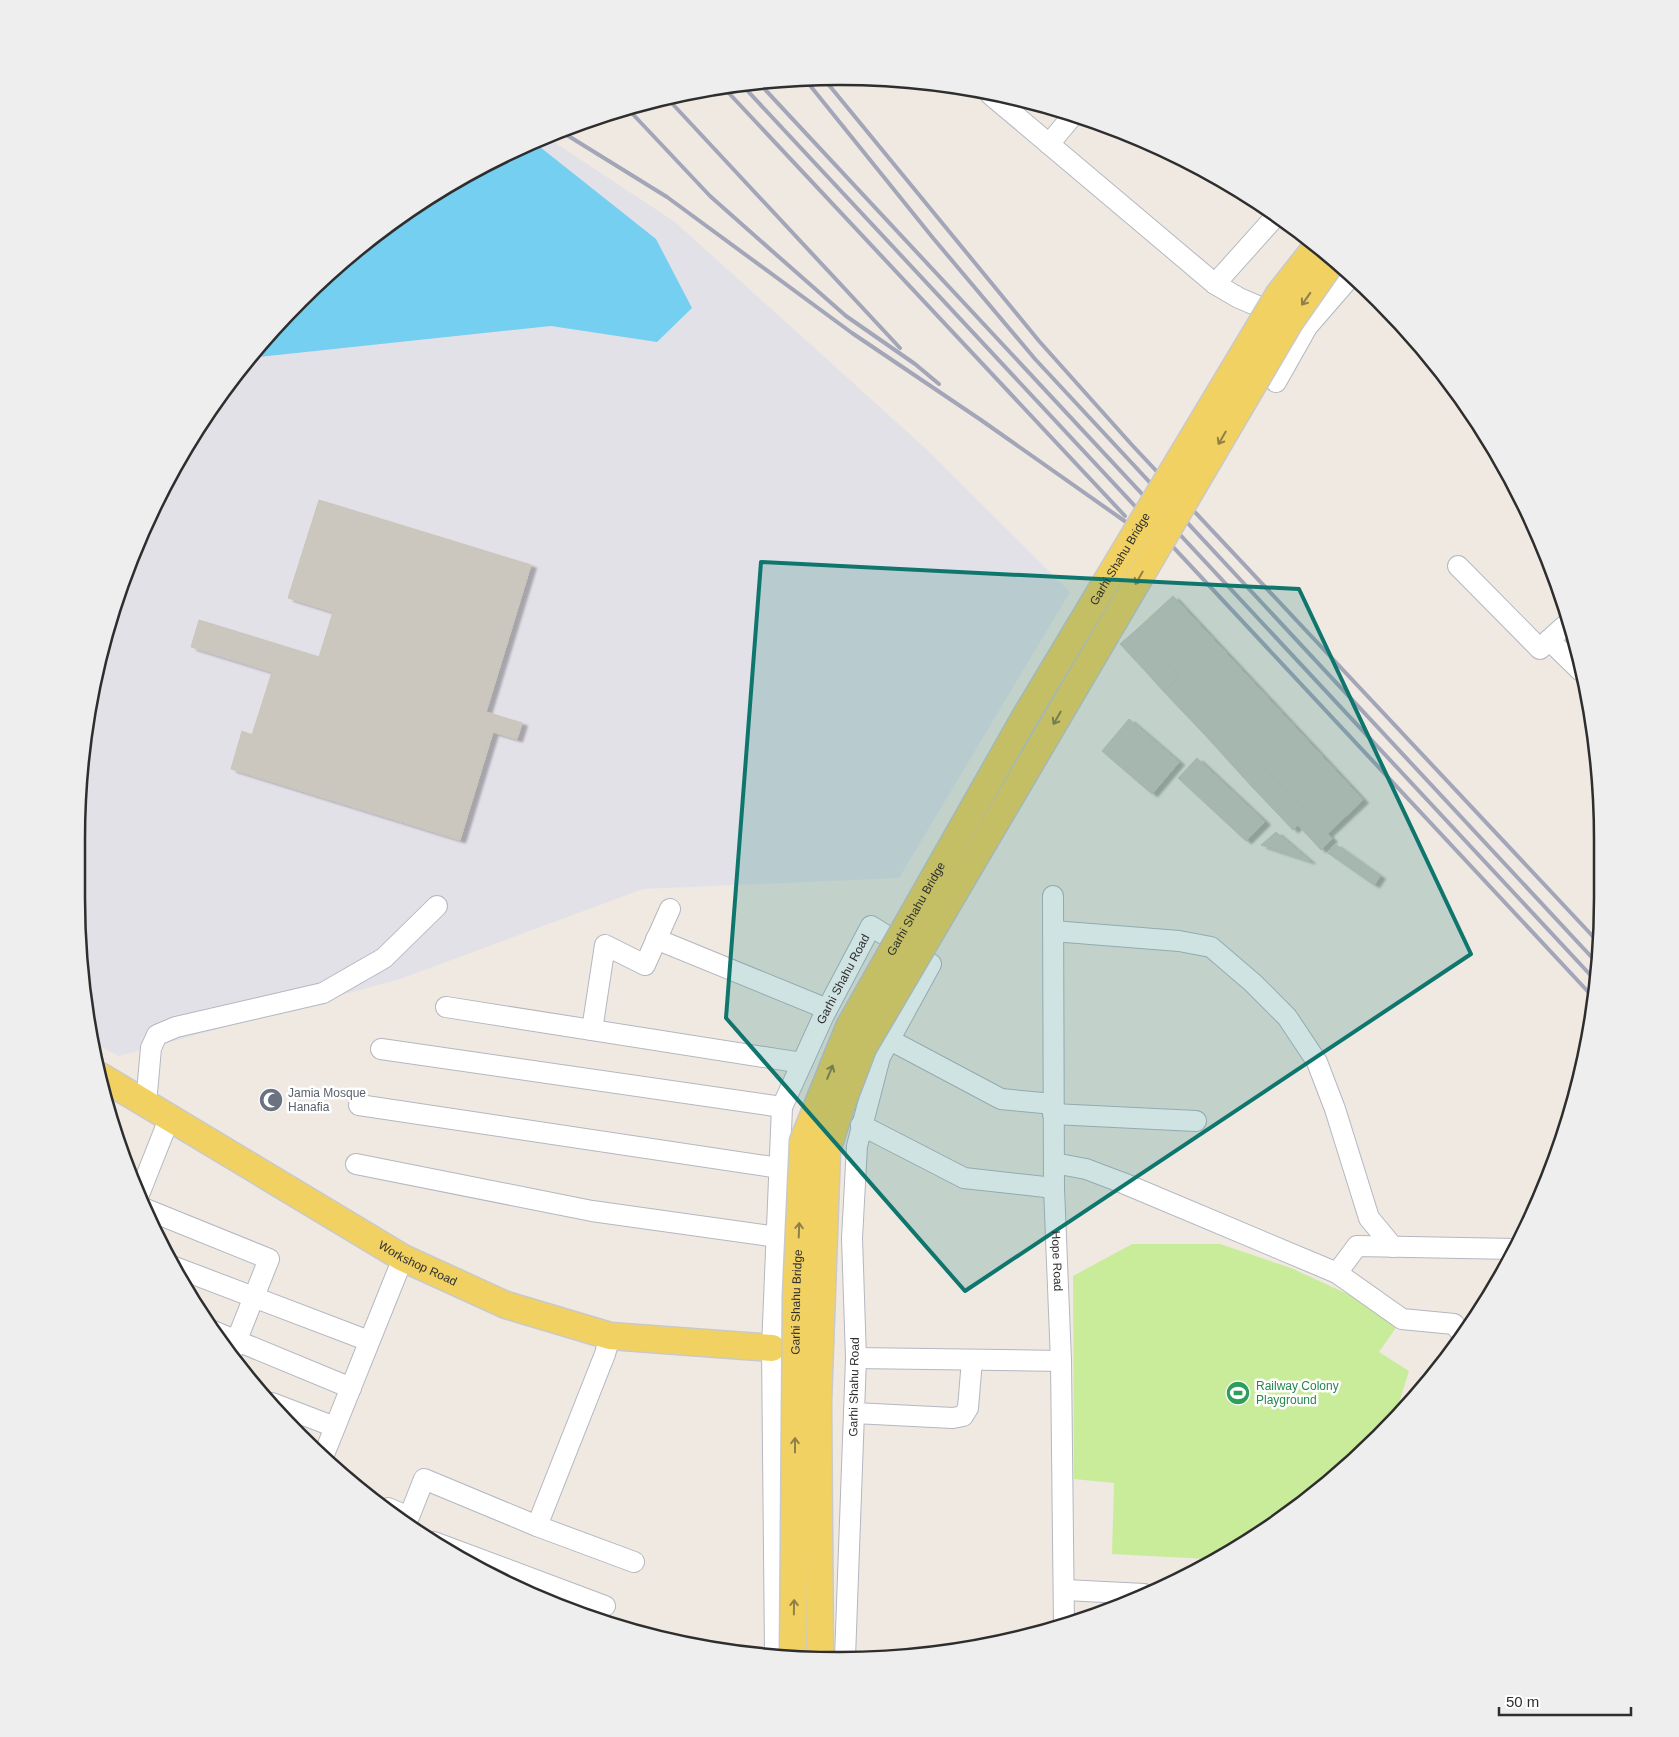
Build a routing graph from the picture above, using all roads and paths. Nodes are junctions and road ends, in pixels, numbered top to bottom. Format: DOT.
graph roads {
  1 [pos="999,102"];
  2 [pos="1068,121"];
  3 [pos="1049,144"];
  4 [pos="1271,221"];
  5 [pos="1312,251"];
  6 [pos="1329,266"];
  7 [pos="1347,281"];
  8 [pos="1215,284"];
  9 [pos="1307,328"];
  10 [pos="1276,382"];
  11 [pos="1458,566"];
  12 [pos="1563,627"];
  13 [pos="1549,640"];
  14 [pos="1573,662"];
  15 [pos="1053,896"];
  16 [pos="437,906"];
  17 [pos="670,909"];
  18 [pos="1053,931"];
  19 [pos="656,939"];
  20 [pos="446,1007"];
  21 [pos="827,1009"];
  22 [pos="592,1030"];
  23 [pos="890,1040"];
  24 [pos="380,1049"];
  25 [pos="802,1063"];
  26 [pos="108,1081"];
  27 [pos="146,1104"];
  28 [pos="359,1105"];
  29 [pos="782,1107"];
  30 [pos="1053,1109"];
  31 [pos="169,1119"];
  32 [pos="1196,1121"];
  33 [pos="861,1125"];
  34 [pos="1054,1163"];
  35 [pos="356,1164"];
  36 [pos="780,1168"];
  37 [pos="142,1186"];
  38 [pos="1054,1188"];
  39 [pos="154,1212"];
  40 [pos="777,1237"];
  41 [pos="1393,1247"];
  42 [pos="1507,1249"];
  43 [pos="403,1258"];
  44 [pos="184,1270"];
  45 [pos="1337,1273"];
  46 [pos="254,1297"];
  47 [pos="1458,1329"];
  48 [pos="610,1336"];
  49 [pos="369,1340"];
  50 [pos="234,1348"];
  51 [pos="772,1348"];
  52 [pos="236,1350"];
  53 [pos="856,1358"];
  54 [pos="972,1360"];
  55 [pos="1061,1361"];
  56 [pos="351,1388"];
  57 [pos="284,1407"];
  58 [pos="854,1413"];
  59 [pos="335,1427"];
  60 [pos="326,1450"];
  61 [pos="409,1517"];
  62 [pos="537,1526"];
  63 [pos="472,1556"];
  64 [pos="634,1562"];
  65 [pos="1065,1590"];
  66 [pos="1131,1593"];
  67 [pos="605,1606"];
  68 [pos="1064,1617"];
  69 [pos="775,1649"];
  70 [pos="793,1650"];
  71 [pos="820,1651"];
  72 [pos="844,1652"];
  1 -- 3 [label="street"];
  2 -- 3 [label="street"];
  3 -- 8 [label="street"];
  4 -- 8 [label="street"];
  70 -- 5 [label="main road, Garhi Shahu Bridge, one-way, bridge"];
  6 -- 71 [label="main road, Garhi Shahu Bridge, one-way, bridge"];
  7 -- 9 [label="street"];
  8 -- 9 [label="street"];
  9 -- 10 [label="street"];
  11 -- 13 [label="street"];
  12 -- 13 [label="street"];
  13 -- 14 [label="street"];
  15 -- 18 [label="street, Hope Road"];
  16 -- 27 [label="street"];
  17 -- 19 [label="street"];
  18 -- 30 [label="street, Hope Road"];
  18 -- 41 [label="street"];
  19 -- 21 [label="street"];
  19 -- 22 [label="street"];
  20 -- 22 [label="street"];
  21 -- 23 [label="street, Garhi Shahu Road"];
  21 -- 25 [label="street, Garhi Shahu Road"];
  22 -- 25 [label="street"];
  23 -- 30 [label="street"];
  23 -- 33 [label="street, Garhi Shahu Road"];
  24 -- 29 [label="street"];
  25 -- 29 [label="street, Garhi Shahu Road"];
  26 -- 27 [label="main road, Workshop Road"];
  27 -- 31 [label="main road, Workshop Road"];
  28 -- 36 [label="street"];
  29 -- 36 [label="street, Garhi Shahu Road"];
  30 -- 32 [label="street"];
  30 -- 34 [label="street, Hope Road"];
  31 -- 37 [label="street"];
  31 -- 43 [label="main road, Workshop Road"];
  33 -- 38 [label="street"];
  33 -- 53 [label="street, Garhi Shahu Road"];
  34 -- 38 [label="street, Hope Road"];
  34 -- 45 [label="street"];
  35 -- 40 [label="street"];
  36 -- 40 [label="street, Garhi Shahu Road"];
  38 -- 55 [label="street, Hope Road"];
  39 -- 46 [label="street"];
  40 -- 51 [label="street, Garhi Shahu Road"];
  41 -- 42 [label="street"];
  41 -- 45 [label="street"];
  43 -- 48 [label="main road, Workshop Road"];
  43 -- 49 [label="street"];
  44 -- 46 [label="street"];
  45 -- 47 [label="street"];
  46 -- 49 [label="street"];
  46 -- 50 [label="street"];
  48 -- 51 [label="main road, Workshop Road"];
  48 -- 62 [label="street"];
  49 -- 56 [label="street"];
  51 -- 69 [label="street, Garhi Shahu Road"];
  52 -- 56 [label="street"];
  53 -- 54 [label="street"];
  53 -- 58 [label="street, Garhi Shahu Road"];
  54 -- 55 [label="street"];
  54 -- 58 [label="street"];
  55 -- 65 [label="street, Hope Road"];
  56 -- 59 [label="street"];
  57 -- 59 [label="street"];
  58 -- 72 [label="street, Garhi Shahu Road"];
  59 -- 60 [label="street"];
  61 -- 62 [label="street"];
  62 -- 64 [label="street"];
  63 -- 67 [label="street"];
  65 -- 66 [label="street"];
  65 -- 68 [label="street, Hope Road"];
}
